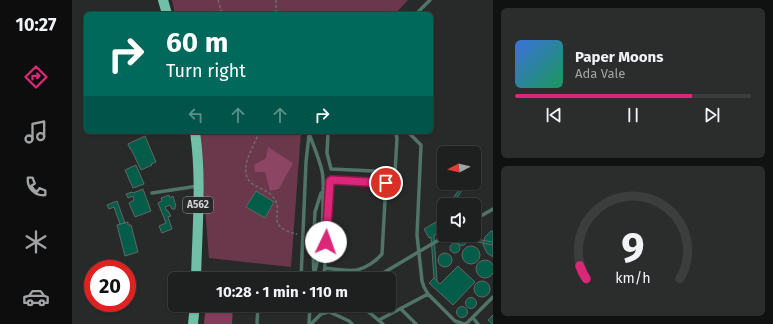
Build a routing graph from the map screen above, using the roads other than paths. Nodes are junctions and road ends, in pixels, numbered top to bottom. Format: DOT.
graph roads {
  1 [pos="163,0"];
  2 [pos="430,0"];
  3 [pos="166,12"];
  4 [pos="418,12"];
  5 [pos="195,134"];
  6 [pos="309,134"];
  7 [pos="310,134"];
  8 [pos="328,134"];
  9 [pos="396,134"];
  10 [pos="410,134"];
  11 [pos="392,172"];
  12 [pos="323,180"];
  13 [pos="389,183"];
  14 [pos="400,183"];
  15 [pos="199,186"];
  16 [pos="152,193"];
  17 [pos="493,209"];
  18 [pos="481,216"];
  19 [pos="437,241"];
  20 [pos="418,252"];
  21 [pos="325,268"];
  22 [pos="196,272"];
  23 [pos="301,272"];
  24 [pos="313,272"];
  25 [pos="315,272"];
  26 [pos="325,272"];
  27 [pos="385,272"];
  28 [pos="428,294"];
  29 [pos="493,297"];
  30 [pos="401,309"];
  31 [pos="194,312"];
  32 [pos="258,312"];
  33 [pos="310,312"];
  34 [pos="329,312"];
  35 [pos="370,312"];
  36 [pos="472,318"];
  37 [pos="379,320"];
  38 [pos="193,324"];
  39 [pos="257,324"];
  40 [pos="310,324"];
  41 [pos="352,324"];
  42 [pos="383,324"];
  43 [pos="415,324"];
  44 [pos="478,324"];
  1 -- 3 [label="main road"];
  2 -- 4 [label="lane"];
  5 -- 15 [label="main road, A562"];
  6 -- 23 [label="lane"];
  7 -- 12 [label="lane"];
  8 -- 11 [label="lane"];
  9 -- 11 [label="lane"];
  10 -- 20 [label="lane"];
  11 -- 13 [label="lane"];
  12 -- 24 [label="lane"];
  12 -- 25 [label="lane"];
  13 -- 14 [label="lane"];
  13 -- 21 [label="lane"];
  13 -- 21 [label="lane"];
  15 -- 16 [label="lane"];
  15 -- 22 [label="main road, A562"];
  17 -- 18 [label="lane"];
  19 -- 20 [label="lane"];
  20 -- 27 [label="lane"];
  20 -- 28 [label="lane"];
  21 -- 26 [label="lane"];
  28 -- 30 [label="lane"];
  28 -- 36 [label="lane"];
  29 -- 36 [label="lane"];
  30 -- 37 [label="lane"];
  30 -- 43 [label="lane"];
  31 -- 38 [label="main road"];
  32 -- 39 [label="lane"];
  33 -- 40 [label="lane"];
  34 -- 40 [label="lane"];
  34 -- 41 [label="lane"];
  35 -- 37 [label="lane"];
  36 -- 44 [label="lane"];
  37 -- 42 [label="lane"];
}
